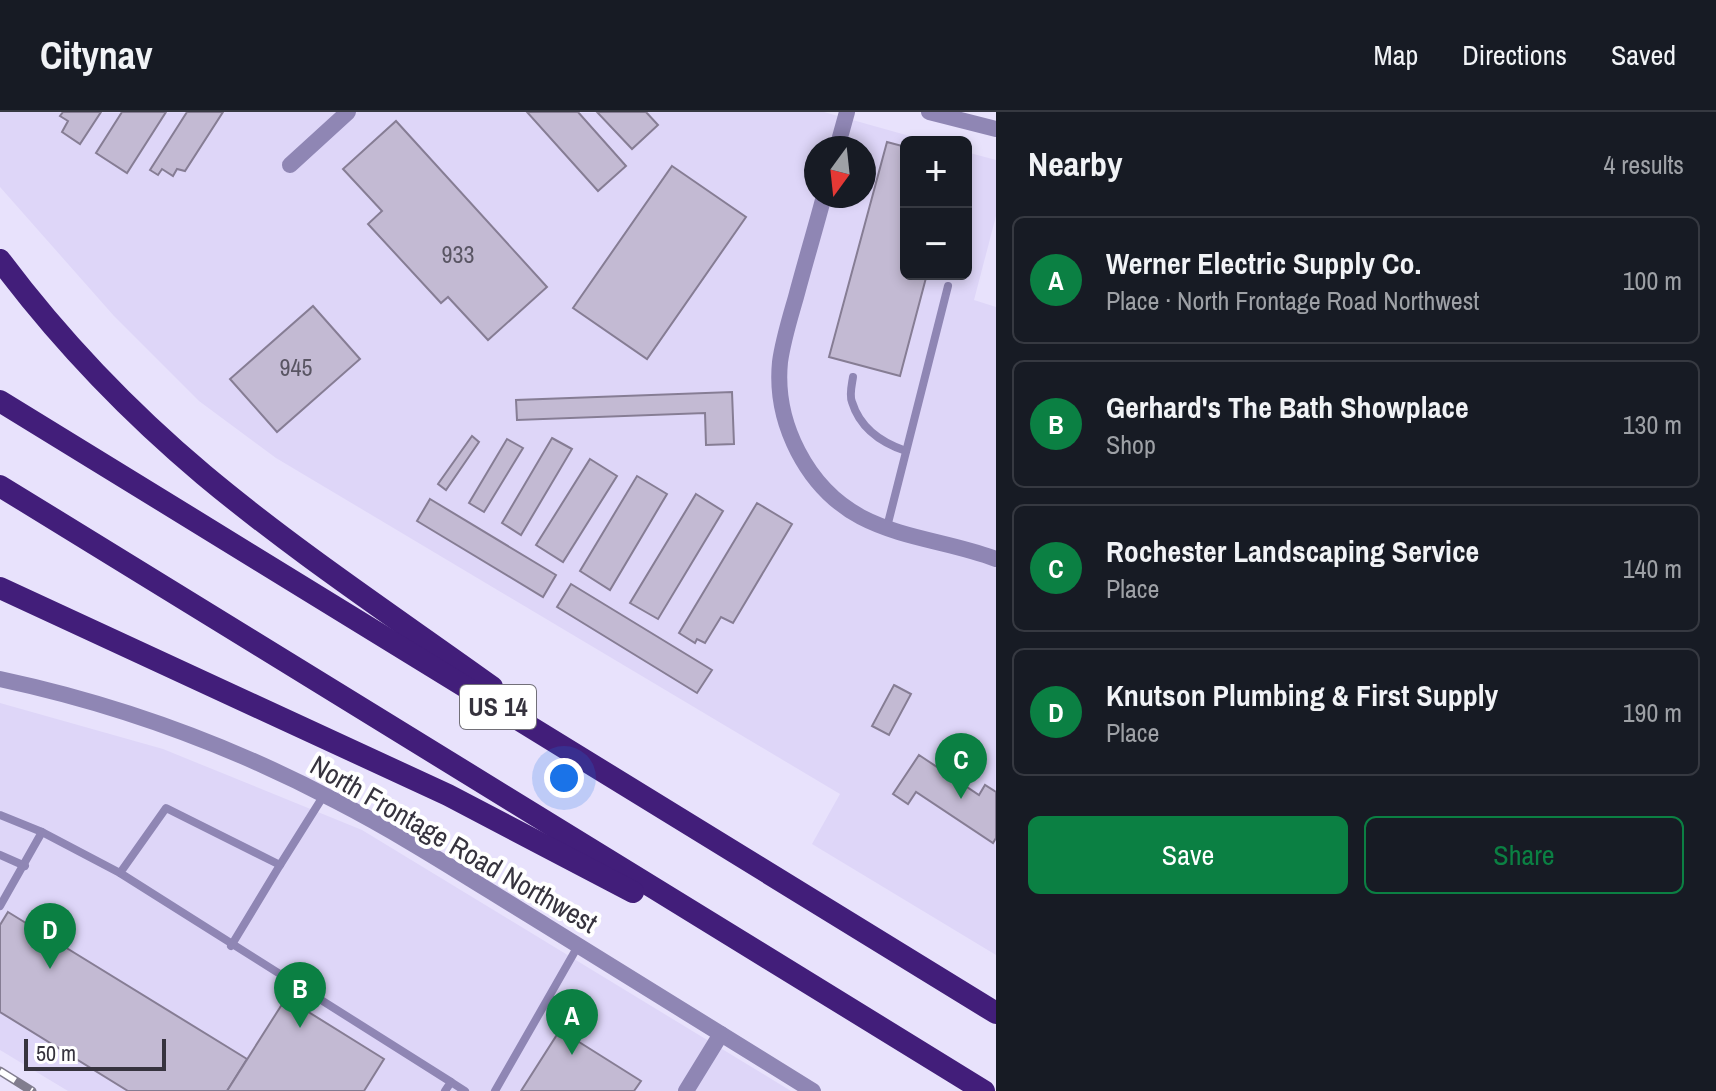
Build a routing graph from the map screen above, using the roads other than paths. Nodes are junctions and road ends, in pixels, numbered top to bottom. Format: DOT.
graph roads {
  1 [pos="348,112"];
  2 [pos="847,112"];
  3 [pos="929,112"];
  4 [pos="996,129"];
  5 [pos="840,136"];
  6 [pos="290,165"];
  7 [pos="821,208"];
  8 [pos="0,260"];
  9 [pos="948,286"];
  10 [pos="853,377"];
  11 [pos="0,401"];
  12 [pos="906,451"];
  13 [pos="0,486"];
  14 [pos="887,527"];
  15 [pos="996,559"];
  16 [pos="0,588"];
  17 [pos="0,679"];
  18 [pos="629,787"];
  19 [pos="324,795"];
  20 [pos="0,815"];
  21 [pos="42,832"];
  22 [pos="0,855"];
  23 [pos="280,865"];
  24 [pos="25,866"];
  25 [pos="120,873"];
  26 [pos="0,906"];
  27 [pos="231,946"];
  28 [pos="578,946"];
  29 [pos="996,1013"];
  30 [pos="721,1034"];
  31 [pos="924,1054"];
  32 [pos="451,1082"];
  33 [pos="445,1091"];
  34 [pos="465,1091"];
  35 [pos="495,1091"];
  36 [pos="686,1091"];
  37 [pos="813,1091"];
  38 [pos="984,1091"];
  1 -- 6 [label="street"];
  2 -- 5 [label="street"];
  3 -- 4 [label="street"];
  7 -- 14 [label="street"];
  8 -- 18 [label="highway"];
  9 -- 12 [label="lane"];
  10 -- 12 [label="lane"];
  11 -- 18 [label="highway, US 14"];
  12 -- 14 [label="lane"];
  13 -- 31 [label="highway, US 14"];
  14 -- 15 [label="street"];
  16 -- 31 [label="highway"];
  17 -- 19 [label="street, North Frontage Road Northwest"];
  18 -- 29 [label="highway, US 14"];
  19 -- 23 [label="lane"];
  19 -- 28 [label="street, North Frontage Road Northwest"];
  20 -- 21 [label="lane"];
  21 -- 24 [label="lane"];
  21 -- 25 [label="lane"];
  22 -- 24 [label="lane"];
  23 -- 25 [label="lane"];
  23 -- 27 [label="lane"];
  24 -- 26 [label="lane"];
  25 -- 27 [label="lane"];
  27 -- 32 [label="lane"];
  28 -- 30 [label="street, North Frontage Road Northwest"];
  28 -- 35 [label="lane"];
  30 -- 36 [label="street"];
  30 -- 37 [label="street, North Frontage Road Northwest"];
  31 -- 38 [label="highway, US 14"];
  32 -- 33 [label="lane"];
  32 -- 34 [label="lane"];
}
